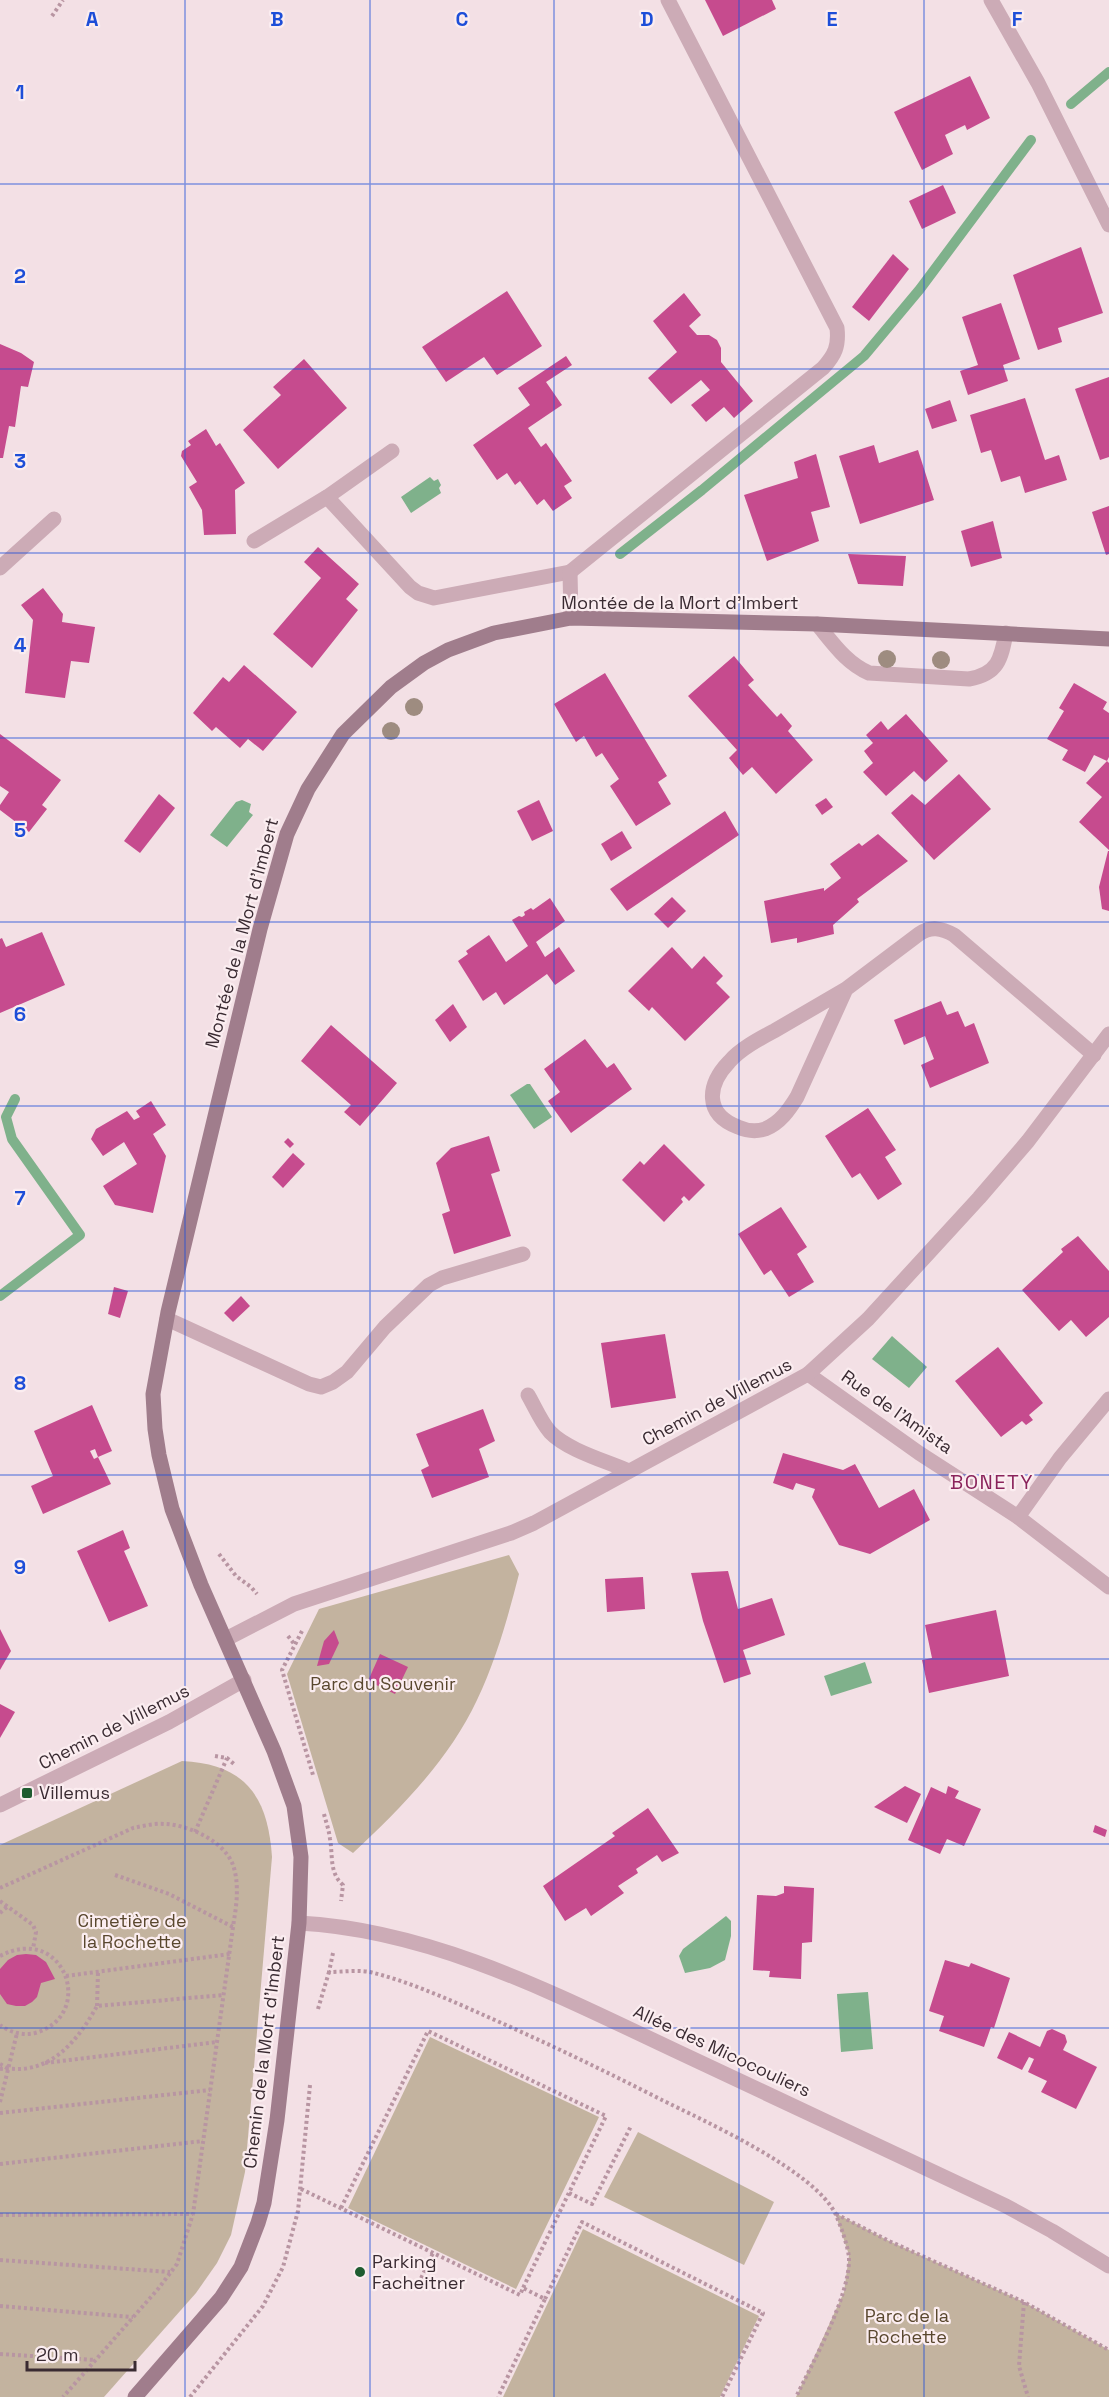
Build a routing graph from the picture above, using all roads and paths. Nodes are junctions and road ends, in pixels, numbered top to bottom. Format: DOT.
graph roads {
  1 [pos="63,0"];
  2 [pos="668,0"];
  3 [pos="991,0"];
  4 [pos="52,16"];
  5 [pos="1109,225"];
  6 [pos="392,451"];
  7 [pos="327,497"];
  8 [pos="54,519"];
  9 [pos="254,541"];
  10 [pos="0,568"];
  11 [pos="570,572"];
  12 [pos="571,618"];
  13 [pos="817,624"];
  14 [pos="1006,633"];
  15 [pos="1109,639"];
  16 [pos="846,989"];
  17 [pos="1109,1034"];
  18 [pos="1094,1055"];
  19 [pos="523,1254"];
  20 [pos="167,1319"];
  21 [pos="808,1374"];
  22 [pos="528,1395"];
  23 [pos="1109,1399"];
  24 [pos="630,1471"];
  25 [pos="1018,1517"];
  26 [pos="213,1545"];
  27 [pos="1109,1587"];
  28 [pos="321,1594"];
  29 [pos="271,1614"];
  30 [pos="226,1639"];
  31 [pos="295,1645"];
  32 [pos="244,1680"];
  33 [pos="215,1756"];
  34 [pos="227,1758"];
  35 [pos="235,1765"];
  36 [pos="316,1784"];
  37 [pos="0,1805"];
  38 [pos="322,1806"];
  39 [pos="195,1832"];
  40 [pos="115,1875"];
  41 [pos="0,1888"];
  42 [pos="0,1901"];
  43 [pos="7,1907"];
  44 [pos="0,1913"];
  45 [pos="299,1923"];
  46 [pos="233,1927"];
  47 [pos="338,1928"];
  48 [pos="33,1949"];
  49 [pos="230,1954"];
  50 [pos="0,1956"];
  51 [pos="98,1972"];
  52 [pos="66,1976"];
  53 [pos="224,1995"];
  54 [pos="98,2006"];
  55 [pos="0,2025"];
  56 [pos="17,2033"];
  57 [pos="217,2042"];
  58 [pos="45,2063"];
  59 [pos="0,2064"];
  60 [pos="0,2069"];
  61 [pos="8,2069"];
  62 [pos="210,2090"];
  63 [pos="0,2102"];
  64 [pos="0,2113"];
  65 [pos="631,2126"];
  66 [pos="203,2141"];
  67 [pos="0,2164"];
  68 [pos="301,2189"];
  69 [pos="569,2193"];
  70 [pos="341,2208"];
  71 [pos="835,2213"];
  72 [pos="193,2214"];
  73 [pos="0,2215"];
  74 [pos="433,2253"];
  75 [pos="0,2260"];
  76 [pos="1109,2266"];
  77 [pos="171,2272"];
  78 [pos="523,2288"];
  79 [pos="416,2289"];
  80 [pos="545,2299"];
  81 [pos="1024,2302"];
  82 [pos="0,2306"];
  83 [pos="134,2317"];
  84 [pos="1109,2350"];
  85 [pos="0,2354"];
  86 [pos="96,2360"];
  87 [pos="63,2397"];
  88 [pos="135,2397"];
  89 [pos="498,2397"];
  90 [pos="722,2397"];
  91 [pos="796,2397"];
  92 [pos="1028,2397"];
  1 -- 4 [label="path"];
  2 -- 11 [label="street"];
  3 -- 5 [label="street"];
  6 -- 7 [label="street"];
  7 -- 9 [label="street"];
  7 -- 11 [label="street"];
  8 -- 10 [label="street"];
  11 -- 12 [label="street"];
  12 -- 13 [label="street, Montée de la Mort d'Imbert"];
  12 -- 20 [label="street, Montée de la Mort d'Imbert"];
  13 -- 14 [label="street, Montée de la Mort d'Imbert"];
  13 -- 14 [label="street"];
  14 -- 15 [label="street, Montée de la Mort d'Imbert"];
  16 -- 16 [label="street"];
  16 -- 18 [label="street"];
  17 -- 18 [label="street, Chemin de Villemus"];
  18 -- 21 [label="street, Chemin de Villemus"];
  19 -- 20 [label="street"];
  20 -- 30 [label="street, Montée de la Mort d'Imbert"];
  21 -- 24 [label="street, Chemin de Villemus"];
  21 -- 25 [label="street, Rue de l'Amista"];
  22 -- 24 [label="street"];
  23 -- 25 [label="street"];
  24 -- 28 [label="street, Chemin de Villemus"];
  25 -- 27 [label="street, Rue de l'Amista"];
  26 -- 29 [label="path"];
  28 -- 29 [label="street, Chemin de Villemus"];
  28 -- 31 [label="path"];
  29 -- 30 [label="street, Chemin de Villemus"];
  29 -- 31 [label="path"];
  30 -- 32 [label="street, Montée de la Mort d'Imbert"];
  31 -- 36 [label="path"];
  32 -- 37 [label="street, Chemin de Villemus"];
  32 -- 45 [label="street, Chemin de la Mort d'Imbert"];
  33 -- 34 [label="path"];
  34 -- 35 [label="path"];
  34 -- 39 [label="path"];
  38 -- 47 [label="path"];
  39 -- 41 [label="path"];
  39 -- 46 [label="path"];
  40 -- 46 [label="path"];
  42 -- 43 [label="path"];
  43 -- 44 [label="path"];
  43 -- 48 [label="path"];
  45 -- 47 [label="street, Allée des Micocouliers"];
  45 -- 88 [label="street, Chemin de la Mort d'Imbert"];
  46 -- 49 [label="path"];
  47 -- 71 [label="path"];
  47 -- 76 [label="street, Allée des Micocouliers"];
  48 -- 50 [label="path"];
  48 -- 52 [label="path"];
  49 -- 51 [label="path"];
  49 -- 53 [label="path"];
  51 -- 52 [label="path"];
  51 -- 54 [label="path"];
  52 -- 56 [label="path"];
  53 -- 54 [label="path"];
  53 -- 57 [label="path"];
  54 -- 58 [label="path"];
  55 -- 56 [label="path"];
  56 -- 61 [label="path"];
  57 -- 58 [label="path"];
  57 -- 62 [label="path"];
  58 -- 61 [label="path"];
  59 -- 61 [label="path"];
  60 -- 61 [label="path"];
  61 -- 63 [label="path"];
  62 -- 64 [label="path"];
  62 -- 66 [label="path"];
  65 -- 69 [label="path"];
  66 -- 67 [label="path"];
  66 -- 72 [label="path"];
  68 -- 70 [label="path"];
  69 -- 70 [label="path"];
  69 -- 78 [label="path"];
  70 -- 74 [label="path"];
  71 -- 81 [label="path"];
  71 -- 91 [label="path"];
  72 -- 73 [label="path"];
  72 -- 77 [label="path"];
  74 -- 78 [label="path"];
  74 -- 79 [label="path"];
  75 -- 77 [label="path"];
  77 -- 83 [label="path"];
  78 -- 80 [label="path"];
  80 -- 89 [label="path"];
  80 -- 90 [label="path"];
  81 -- 84 [label="path"];
  81 -- 92 [label="path"];
  82 -- 83 [label="path"];
  83 -- 86 [label="path"];
  85 -- 86 [label="path"];
  86 -- 87 [label="path"];
}
